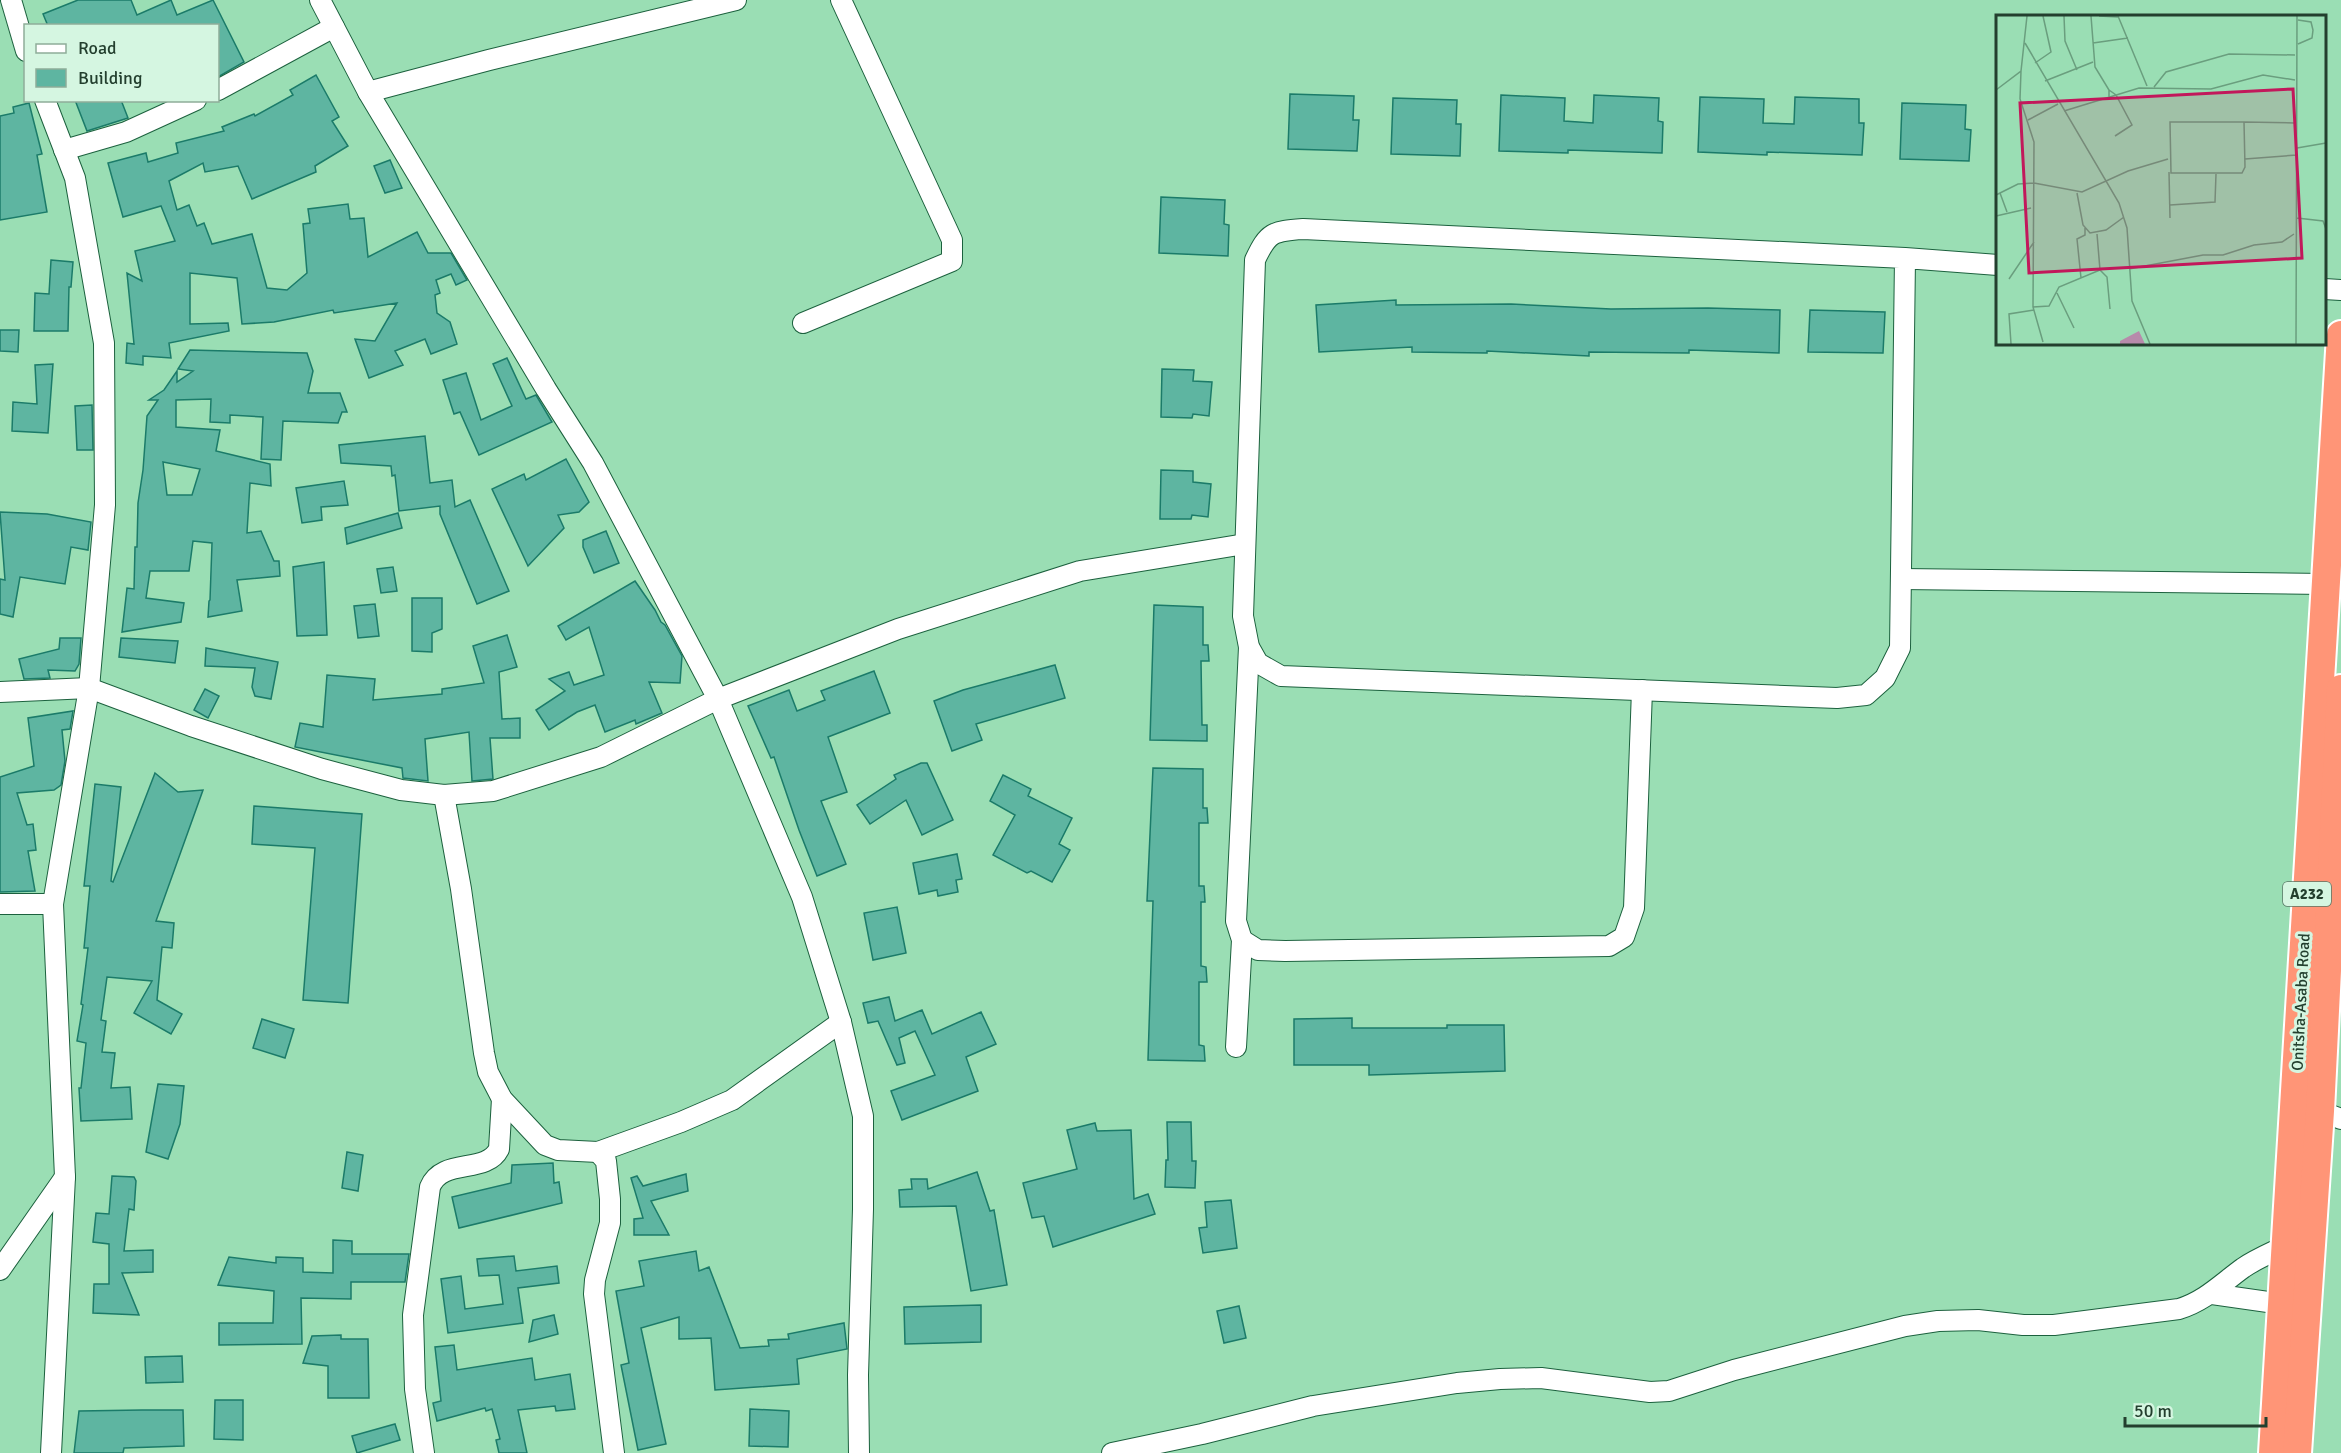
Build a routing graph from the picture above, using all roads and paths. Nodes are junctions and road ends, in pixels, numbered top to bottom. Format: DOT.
graph roads {
  1 [pos="12,0"];
  2 [pos="320,0"];
  3 [pos="736,0"];
  4 [pos="841,0"];
  5 [pos="334,27"];
  6 [pos="24,44"];
  7 [pos="219,89"];
  8 [pos="368,92"];
  9 [pos="46,102"];
  10 [pos="192,102"];
  11 [pos="64,150"];
  12 [pos="1905,258"];
  13 [pos="1996,265"];
  14 [pos="2326,289"];
  15 [pos="2341,290"];
  16 [pos="803,323"];
  17 [pos="2341,334"];
  18 [pos="1245,544"];
  19 [pos="1901,579"];
  20 [pos="2333,579"];
  21 [pos="1249,647"];
  22 [pos="89,688"];
  23 [pos="2341,689"];
  24 [pos="1642,690"];
  25 [pos="0,692"];
  26 [pos="718,699"];
  27 [pos="444,795"];
  28 [pos="0,904"];
  29 [pos="53,904"];
  30 [pos="1242,940"];
  31 [pos="841,1022"];
  32 [pos="1236,1047"];
  33 [pos="502,1099"];
  34 [pos="2330,1115"];
  35 [pos="598,1152"];
  36 [pos="65,1178"];
  37 [pos="2285,1246"];
  38 [pos="0,1270"];
  39 [pos="2212,1294"];
  40 [pos="2282,1304"];
  41 [pos="51,1453"];
  42 [pos="424,1453"];
  43 [pos="614,1453"];
  44 [pos="859,1453"];
  45 [pos="1112,1453"];
  46 [pos="2272,1453"];
  47 [pos="2297,1453"];
  1 -- 6 [label="street"];
  2 -- 5 [label="street"];
  3 -- 8 [label="street"];
  4 -- 16 [label="street"];
  5 -- 7 [label="street"];
  5 -- 8 [label="street"];
  8 -- 26 [label="street"];
  9 -- 11 [label="street"];
  10 -- 11 [label="street"];
  11 -- 22 [label="street"];
  12 -- 13 [label="street"];
  12 -- 18 [label="street"];
  12 -- 19 [label="street"];
  14 -- 15 [label="street"];
  17 -- 20 [label="highway, Onitsha-Asaba Road / A232"];
  18 -- 21 [label="street"];
  18 -- 26 [label="street"];
  19 -- 20 [label="street"];
  19 -- 24 [label="street"];
  20 -- 37 [label="highway, Onitsha-Asaba Road / A232"];
  21 -- 24 [label="street"];
  21 -- 30 [label="street"];
  22 -- 25 [label="street"];
  22 -- 27 [label="street"];
  22 -- 29 [label="street"];
  23 -- 34 [label="highway, A232"];
  24 -- 30 [label="street"];
  26 -- 27 [label="street"];
  26 -- 31 [label="street"];
  27 -- 33 [label="street"];
  28 -- 29 [label="street"];
  29 -- 36 [label="street"];
  30 -- 32 [label="street"];
  31 -- 35 [label="street"];
  31 -- 44 [label="street"];
  33 -- 35 [label="street"];
  33 -- 42 [label="street"];
  34 -- 47 [label="highway, A232"];
  35 -- 43 [label="street"];
  36 -- 38 [label="street"];
  36 -- 41 [label="street"];
  37 -- 39 [label="street"];
  37 -- 40 [label="highway, Onitsha-Asaba Road / A232"];
  39 -- 40 [label="street"];
  39 -- 45 [label="street"];
  40 -- 46 [label="highway, Onitsha-Asaba Road / A232"];
}
